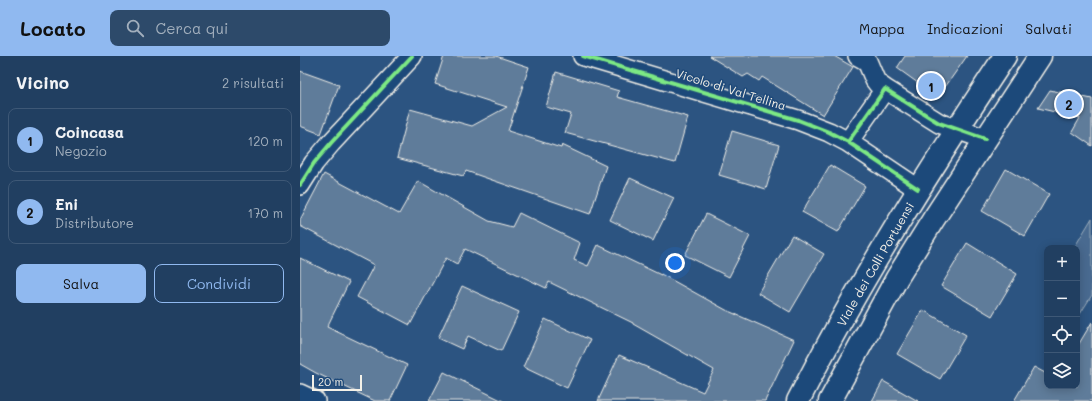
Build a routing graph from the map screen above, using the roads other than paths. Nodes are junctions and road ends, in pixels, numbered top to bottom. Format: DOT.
graph roads {
  1 [pos="412,56"];
  2 [pos="583,56"];
  3 [pos="1005,56"];
  4 [pos="1040,56"];
  5 [pos="865,58"];
  6 [pos="616,60"];
  7 [pos="885,89"];
  8 [pos="956,130"];
  9 [pos="985,139"];
  10 [pos="848,142"];
  11 [pos="300,185"];
  12 [pos="918,189"];
  13 [pos="300,394"];
  14 [pos="315,401"];
  15 [pos="798,401"];
  16 [pos="830,401"];
  1 -- 11 [label="street"];
  2 -- 6 [label="street, Vicolo di Val Tellina"];
  3 -- 8 [label="main road, Viale dei Colli Portuensi"];
  4 -- 9 [label="main road"];
  5 -- 7 [label="street"];
  6 -- 10 [label="street, Vicolo di Val Tellina"];
  7 -- 8 [label="street"];
  7 -- 10 [label="street"];
  8 -- 9 [label="street"];
  8 -- 12 [label="main road, Viale dei Colli Portuensi"];
  9 -- 16 [label="main road"];
  10 -- 12 [label="street, Vicolo di Val Tellina"];
  12 -- 15 [label="main road, Viale dei Colli Portuensi"];
  13 -- 14 [label="street"];
}
